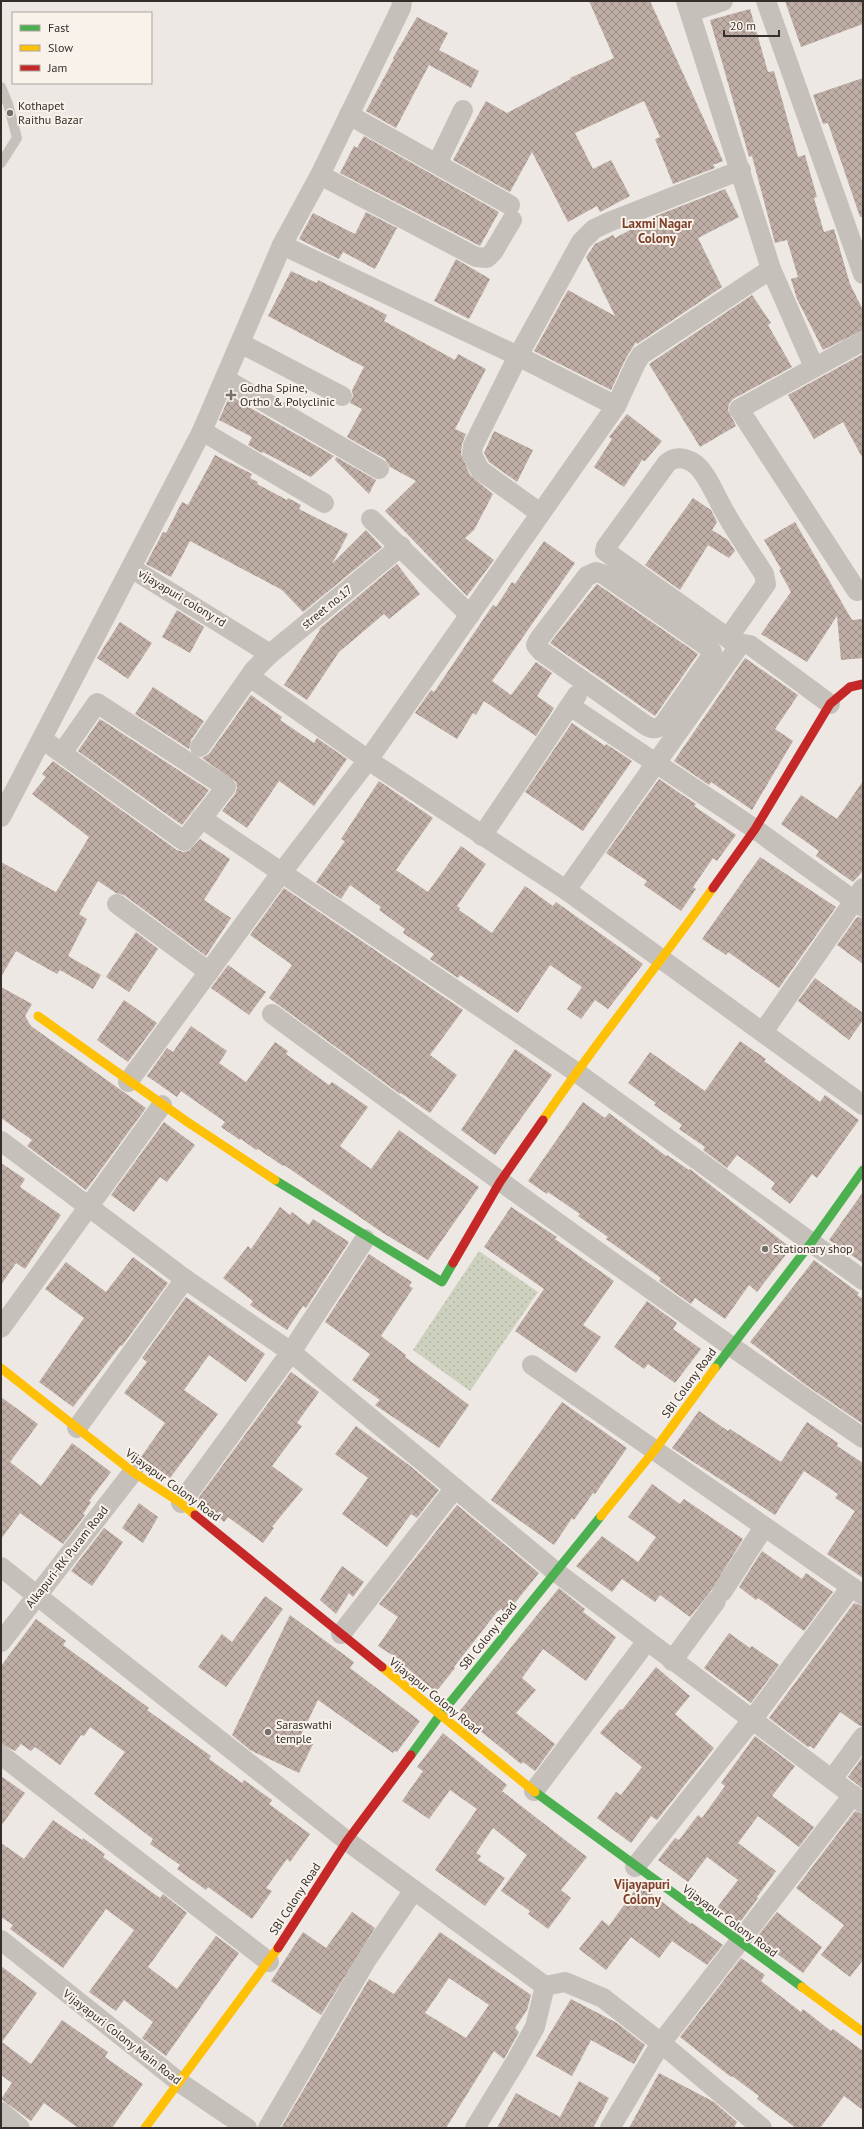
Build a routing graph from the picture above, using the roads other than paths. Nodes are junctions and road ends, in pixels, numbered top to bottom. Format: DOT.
graph roads {
  1 [pos="402,1"];
  2 [pos="724,1"];
  3 [pos="766,1"];
  4 [pos="688,7"];
  5 [pos="1,87"];
  6 [pos="463,110"];
  7 [pos="349,115"];
  8 [pos="1,163"];
  9 [pos="437,164"];
  10 [pos="741,170"];
  11 [pos="320,175"];
  12 [pos="282,245"];
  13 [pos="771,269"];
  14 [pos="863,274"];
  15 [pos="863,341"];
  16 [pos="240,343"];
  17 [pos="518,356"];
  18 [pos="814,367"];
  19 [pos="225,379"];
  20 [pos="342,396"];
  21 [pos="616,406"];
  22 [pos="202,431"];
  23 [pos="379,469"];
  24 [pos="324,503"];
  25 [pos="540,513"];
  26 [pos="371,519"];
  27 [pos="401,546"];
  28 [pos="131,568"];
  29 [pos="857,591"];
  30 [pos="470,615"];
  31 [pos="734,642"];
  32 [pos="270,654"];
  33 [pos="252,674"];
  34 [pos="585,683"];
  35 [pos="863,684"];
  36 [pos="830,704"];
  37 [pos="570,706"];
  38 [pos="53,718"];
  39 [pos="644,724"];
  40 [pos="76,732"];
  41 [pos="42,739"];
  42 [pos="630,746"];
  43 [pos="200,747"];
  44 [pos="62,753"];
  45 [pos="368,760"];
  46 [pos="656,764"];
  47 [pos="1,817"];
  48 [pos="202,818"];
  49 [pos="755,829"];
  50 [pos="482,836"];
  51 [pos="282,872"];
  52 [pos="566,890"];
  53 [pos="860,898"];
  54 [pos="117,904"];
  55 [pos="662,960"];
  56 [pos="209,972"];
  57 [pos="272,1014"];
  58 [pos="38,1016"];
  59 [pos="763,1032"];
  60 [pos="576,1072"];
  61 [pos="128,1082"];
  62 [pos="162,1105"];
  63 [pos="863,1105"];
  64 [pos="1,1142"];
  65 [pos="863,1170"];
  66 [pos="500,1182"];
  67 [pos="87,1207"];
  68 [pos="364,1239"];
  69 [pos="811,1243"];
  70 [pos="185,1279"];
  71 [pos="863,1280"];
  72 [pos="1,1328"];
  73 [pos="730,1347"];
  74 [pos="291,1352"];
  75 [pos="532,1365"];
  76 [pos="1,1368"];
  77 [pos="77,1428"];
  78 [pos="863,1438"];
  79 [pos="654,1451"];
  80 [pos="133,1472"];
  81 [pos="455,1488"];
  82 [pos="181,1503"];
  83 [pos="764,1527"];
  84 [pos="1,1567"];
  85 [pos="556,1572"];
  86 [pos="857,1591"];
  87 [pos="37,1595"];
  88 [pos="341,1634"];
  89 [pos="647,1641"];
  90 [pos="1,1642"];
  91 [pos="672,1661"];
  92 [pos="440,1715"];
  93 [pos="752,1720"];
  94 [pos="863,1737"];
  95 [pos="1,1754"];
  96 [pos="833,1778"];
  97 [pos="534,1792"];
  98 [pos="858,1799"];
  99 [pos="347,1840"];
  100 [pos="635,1867"];
  101 [pos="414,1890"];
  102 [pos="1,1940"];
  103 [pos="739,1942"];
  104 [pos="269,1962"];
  105 [pos="545,1986"];
  106 [pos="863,2032"];
  107 [pos="661,2043"];
  108 [pos="179,2082"];
  109 [pos="1,2112"];
  110 [pos="478,2127"];
  111 [pos="760,2127"];
  112 [pos="20,2128"];
  113 [pos="144,2128"];
  114 [pos="247,2128"];
  115 [pos="268,2128"];
  116 [pos="610,2128"];
  1 -- 7 [label="street"];
  2 -- 4 [label="street"];
  3 -- 14 [label="street"];
  4 -- 10 [label="street"];
  5 -- 8 [label="lane"];
  6 -- 9 [label="street"];
  7 -- 9 [label="street"];
  7 -- 11 [label="street"];
  9 -- 11 [label="street"];
  10 -- 13 [label="street"];
  10 -- 17 [label="street"];
  11 -- 12 [label="street"];
  12 -- 16 [label="street"];
  12 -- 17 [label="street"];
  13 -- 18 [label="street"];
  13 -- 21 [label="street"];
  15 -- 18 [label="street"];
  16 -- 19 [label="street"];
  16 -- 20 [label="street"];
  17 -- 21 [label="street"];
  17 -- 25 [label="street"];
  18 -- 29 [label="street"];
  19 -- 22 [label="street"];
  19 -- 23 [label="street"];
  21 -- 25 [label="street"];
  22 -- 24 [label="street"];
  22 -- 28 [label="street"];
  25 -- 30 [label="street"];
  26 -- 27 [label="street"];
  27 -- 30 [label="street"];
  27 -- 32 [label="street, street no.17"];
  28 -- 32 [label="street, vijayapuri colony rd"];
  28 -- 38 [label="street"];
  30 -- 45 [label="street"];
  31 -- 31 [label="street"];
  31 -- 36 [label="street"];
  31 -- 46 [label="street"];
  32 -- 33 [label="street, street no.17"];
  33 -- 43 [label="street, street no.17"];
  33 -- 45 [label="street"];
  34 -- 37 [label="street"];
  34 -- 39 [label="street"];
  34 -- 39 [label="street"];
  35 -- 36 [label="street"];
  36 -- 49 [label="street"];
  37 -- 42 [label="street"];
  37 -- 50 [label="street"];
  38 -- 40 [label="street"];
  38 -- 41 [label="street"];
  39 -- 42 [label="street"];
  40 -- 44 [label="street"];
  40 -- 48 [label="street"];
  41 -- 44 [label="street"];
  41 -- 47 [label="street"];
  42 -- 46 [label="street"];
  44 -- 48 [label="street"];
  45 -- 50 [label="street"];
  45 -- 51 [label="street"];
  46 -- 49 [label="street"];
  46 -- 52 [label="street"];
  48 -- 51 [label="street"];
  49 -- 53 [label="street"];
  49 -- 55 [label="street"];
  50 -- 52 [label="street"];
  51 -- 56 [label="street"];
  51 -- 60 [label="street"];
  52 -- 55 [label="street"];
  53 -- 59 [label="street"];
  54 -- 56 [label="street"];
  55 -- 59 [label="street"];
  55 -- 60 [label="street"];
  56 -- 61 [label="street"];
  57 -- 66 [label="street"];
  58 -- 61 [label="street"];
  59 -- 63 [label="street"];
  60 -- 66 [label="street"];
  60 -- 69 [label="street"];
  61 -- 62 [label="street"];
  62 -- 67 [label="street"];
  62 -- 68 [label="street"];
  64 -- 67 [label="street"];
  65 -- 69 [label="street, SBI Colony Road"];
  66 -- 68 [label="street"];
  66 -- 73 [label="street"];
  67 -- 70 [label="street"];
  67 -- 72 [label="street"];
  68 -- 74 [label="street"];
  69 -- 71 [label="street"];
  69 -- 73 [label="street, SBI Colony Road"];
  70 -- 74 [label="street"];
  70 -- 77 [label="street"];
  73 -- 78 [label="street"];
  73 -- 79 [label="street, SBI Colony Road"];
  74 -- 81 [label="street"];
  74 -- 82 [label="street"];
  75 -- 79 [label="street"];
  76 -- 77 [label="street, Vijayapur Colony Road"];
  77 -- 80 [label="street, Vijayapur Colony Road"];
  79 -- 83 [label="street"];
  79 -- 85 [label="street, SBI Colony Road"];
  80 -- 82 [label="street, Vijayapur Colony Road"];
  80 -- 87 [label="street, Alkapuri-RK Puram Road"];
  81 -- 85 [label="street"];
  81 -- 88 [label="street"];
  82 -- 88 [label="street, Vijayapur Colony Road"];
  83 -- 86 [label="street"];
  83 -- 91 [label="street"];
  84 -- 87 [label="street"];
  85 -- 89 [label="street"];
  85 -- 92 [label="street, SBI Colony Road"];
  86 -- 93 [label="street"];
  87 -- 90 [label="street, Alkapuri-RK Puram Road"];
  87 -- 99 [label="street"];
  88 -- 92 [label="street, Vijayapur Colony Road"];
  89 -- 91 [label="street"];
  89 -- 97 [label="street"];
  91 -- 93 [label="street"];
  92 -- 97 [label="street, Vijayapur Colony Road"];
  92 -- 99 [label="street, SBI Colony Road"];
  93 -- 96 [label="street"];
  93 -- 100 [label="street"];
  94 -- 96 [label="street"];
  95 -- 104 [label="street"];
  96 -- 98 [label="street"];
  97 -- 100 [label="street, Vijayapur Colony Road"];
  98 -- 103 [label="street"];
  99 -- 101 [label="street"];
  99 -- 104 [label="street, SBI Colony Road"];
  100 -- 103 [label="street, Vijayapur Colony Road"];
  101 -- 105 [label="street"];
  101 -- 115 [label="street"];
  102 -- 108 [label="street, Vijayapuri Colony Main Road"];
  103 -- 106 [label="street, Vijayapur Colony Road"];
  103 -- 107 [label="street"];
  104 -- 108 [label="street, SBI Colony Road"];
  105 -- 107 [label="street"];
  105 -- 110 [label="street"];
  107 -- 111 [label="street"];
  107 -- 116 [label="street"];
  108 -- 113 [label="street, SBI Colony Road"];
  108 -- 114 [label="street, Vijayapuri Colony Main Road"];
  109 -- 112 [label="street"];
}
